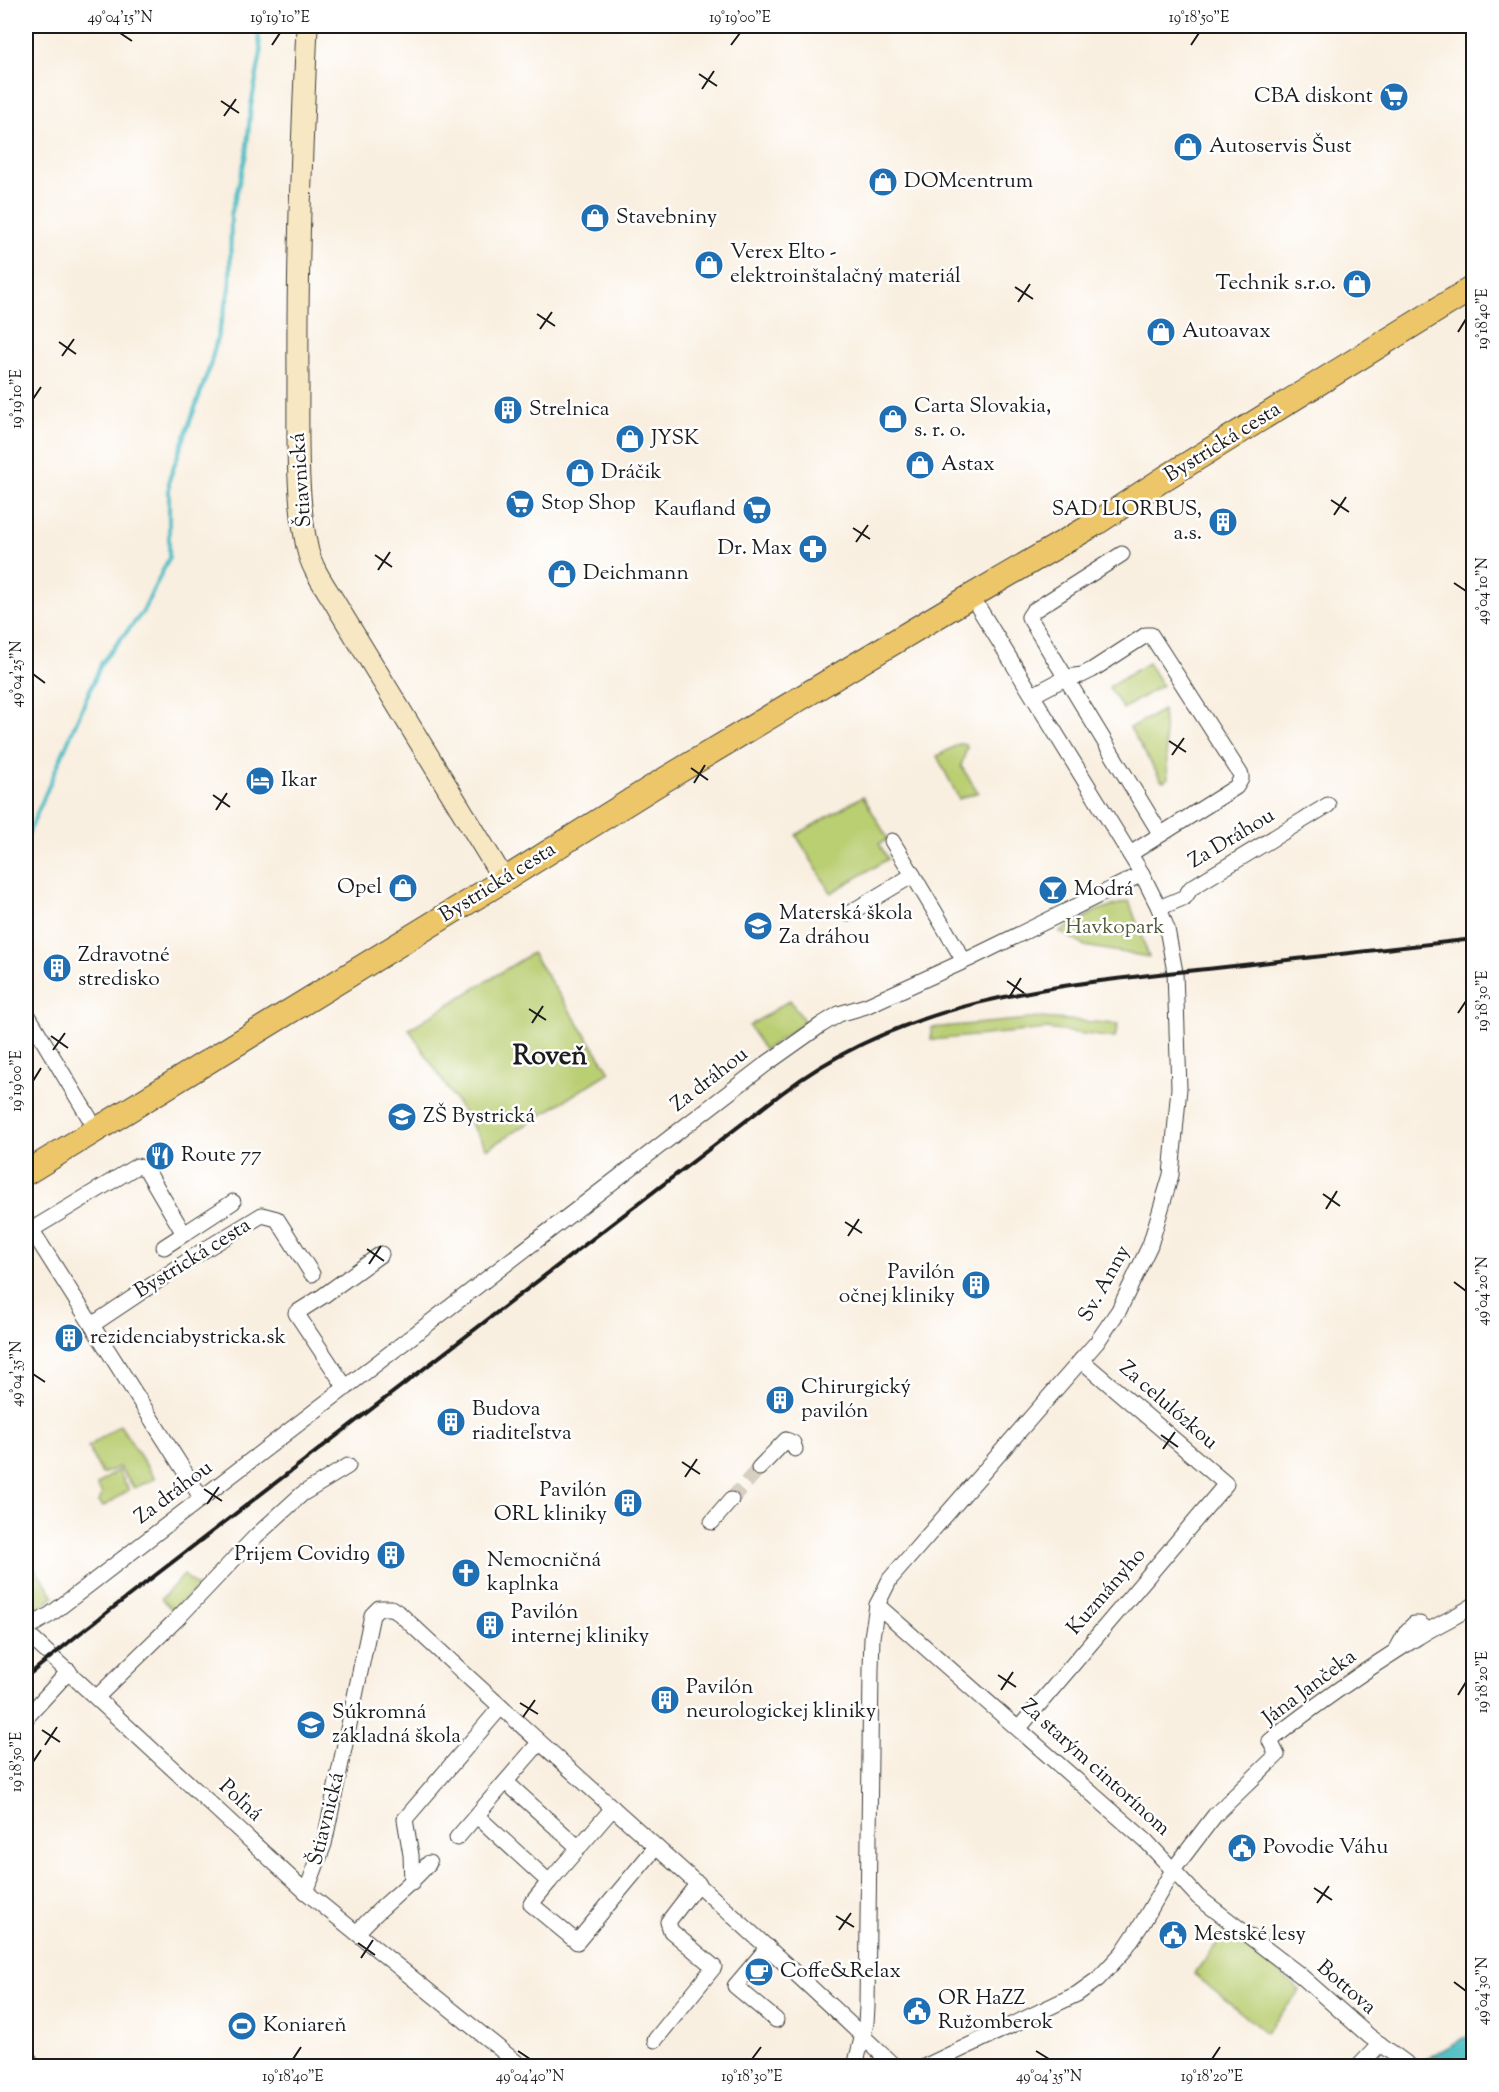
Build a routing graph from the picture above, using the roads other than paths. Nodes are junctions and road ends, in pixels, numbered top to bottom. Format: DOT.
graph roads {
  1 [pos="307,26"];
  2 [pos="1473,287"];
  3 [pos="1122,554"];
  4 [pos="972,597"];
  5 [pos="1067,677"];
  6 [pos="1033,696"];
  7 [pos="1328,805"];
  8 [pos="1160,833"];
  9 [pos="892,841"];
  10 [pos="1130,854"];
  11 [pos="1142,874"];
  12 [pos="913,875"];
  13 [pos="504,880"];
  14 [pos="1159,908"];
  15 [pos="848,914"];
  16 [pos="964,961"];
  17 [pos="26,1012"];
  18 [pos="96,1129"];
  19 [pos="26,1173"];
  20 [pos="233,1202"];
  21 [pos="28,1226"];
  22 [pos="184,1234"];
  23 [pos="164,1247"];
  24 [pos="381,1254"];
  25 [pos="310,1272"];
  26 [pos="92,1324"];
  27 [pos="1081,1360"];
  28 [pos="346,1388"];
  29 [pos="795,1449"];
  30 [pos="348,1466"];
  31 [pos="759,1468"];
  32 [pos="1226,1484"];
  33 [pos="202,1499"];
  34 [pos="731,1500"];
  35 [pos="712,1522"];
  36 [pos="877,1605"];
  37 [pos="1473,1605"];
  38 [pos="26,1631"];
  39 [pos="69,1671"];
  40 [pos="97,1697"];
  41 [pos="500,1708"];
  42 [pos="26,1718"];
  43 [pos="1019,1728"];
  44 [pos="539,1743"];
  45 [pos="506,1782"];
  46 [pos="613,1808"];
  47 [pos="477,1816"];
  48 [pos="457,1838"];
  49 [pos="656,1846"];
  50 [pos="579,1848"];
  51 [pos="429,1863"];
  52 [pos="1173,1870"];
  53 [pos="412,1882"];
  54 [pos="549,1882"];
  55 [pos="698,1883"];
  56 [pos="306,1892"];
  57 [pos="357,1933"];
  58 [pos="768,1947"];
  59 [pos="776,2020"];
  60 [pos="862,2036"];
  61 [pos="655,2040"];
  62 [pos="1380,2044"];
  63 [pos="1410,2066"];
  64 [pos="521,2067"];
  65 [pos="855,2067"];
  66 [pos="894,2067"];
  67 [pos="926,2067"];
  68 [pos="1359,2067"];
  1 -- 13 [label="street, Štiavnická"];
  2 -- 4 [label="main road, Bystrická cesta"];
  3 -- 5 [label="street"];
  4 -- 6 [label="street"];
  4 -- 13 [label="main road, Bystrická cesta"];
  5 -- 6 [label="street"];
  5 -- 8 [label="street"];
  5 -- 8 [label="street"];
  6 -- 10 [label="street"];
  7 -- 14 [label="street, Za Dráhou"];
  8 -- 10 [label="street"];
  9 -- 12 [label="street"];
  10 -- 11 [label="street"];
  11 -- 14 [label="street"];
  11 -- 16 [label="street, Za dráhou"];
  12 -- 15 [label="street"];
  12 -- 16 [label="street"];
  13 -- 18 [label="main road, Bystrická cesta"];
  14 -- 27 [label="street, Sv. Anny"];
  16 -- 28 [label="street, Za dráhou"];
  17 -- 18 [label="street"];
  18 -- 19 [label="main road, Bystrická cesta"];
  20 -- 22 [label="street, Bystrická cesta"];
  21 -- 22 [label="street, Bystrická cesta"];
  21 -- 26 [label="street, Bystrická cesta"];
  22 -- 23 [label="street, Bystrická cesta"];
  24 -- 28 [label="street"];
  25 -- 26 [label="street, Bystrická cesta"];
  26 -- 33 [label="street, Bystrická cesta"];
  27 -- 32 [label="street, Za celulózkou"];
  27 -- 36 [label="street, Sv. Anny"];
  28 -- 33 [label="street, Za dráhou"];
  29 -- 31 [label="street"];
  30 -- 40 [label="street"];
  32 -- 43 [label="street, Kuzmányho"];
  33 -- 38 [label="street, Za dráhou"];
  34 -- 35 [label="street"];
  36 -- 43 [label="street, Za starým cintorínom"];
  36 -- 60 [label="street, Sv. Anny"];
  37 -- 52 [label="street, Jána Jančeka"];
  38 -- 39 [label="street, Poľná"];
  39 -- 40 [label="street, Poľná"];
  39 -- 42 [label="street"];
  40 -- 56 [label="street, Poľná"];
  41 -- 44 [label="street"];
  41 -- 53 [label="street"];
  41 -- 56 [label="street, Štiavnická"];
  43 -- 52 [label="street, Za starým cintorínom"];
  44 -- 45 [label="street"];
  44 -- 46 [label="street"];
  45 -- 47 [label="street"];
  45 -- 50 [label="street"];
  46 -- 49 [label="street"];
  46 -- 50 [label="street"];
  47 -- 48 [label="street"];
  47 -- 54 [label="street"];
  49 -- 54 [label="street"];
  49 -- 55 [label="street"];
  50 -- 54 [label="street"];
  51 -- 53 [label="street"];
  52 -- 62 [label="street, Bottova"];
  52 -- 67 [label="street"];
  53 -- 57 [label="street"];
  55 -- 58 [label="street"];
  55 -- 61 [label="street"];
  56 -- 57 [label="street, Poľná"];
  57 -- 64 [label="street, Poľná"];
  58 -- 59 [label="street"];
  58 -- 60 [label="street"];
  60 -- 65 [label="street, Sv. Anny"];
  60 -- 66 [label="street"];
  62 -- 63 [label="street, Bottova"];
  62 -- 68 [label="street"];
}
